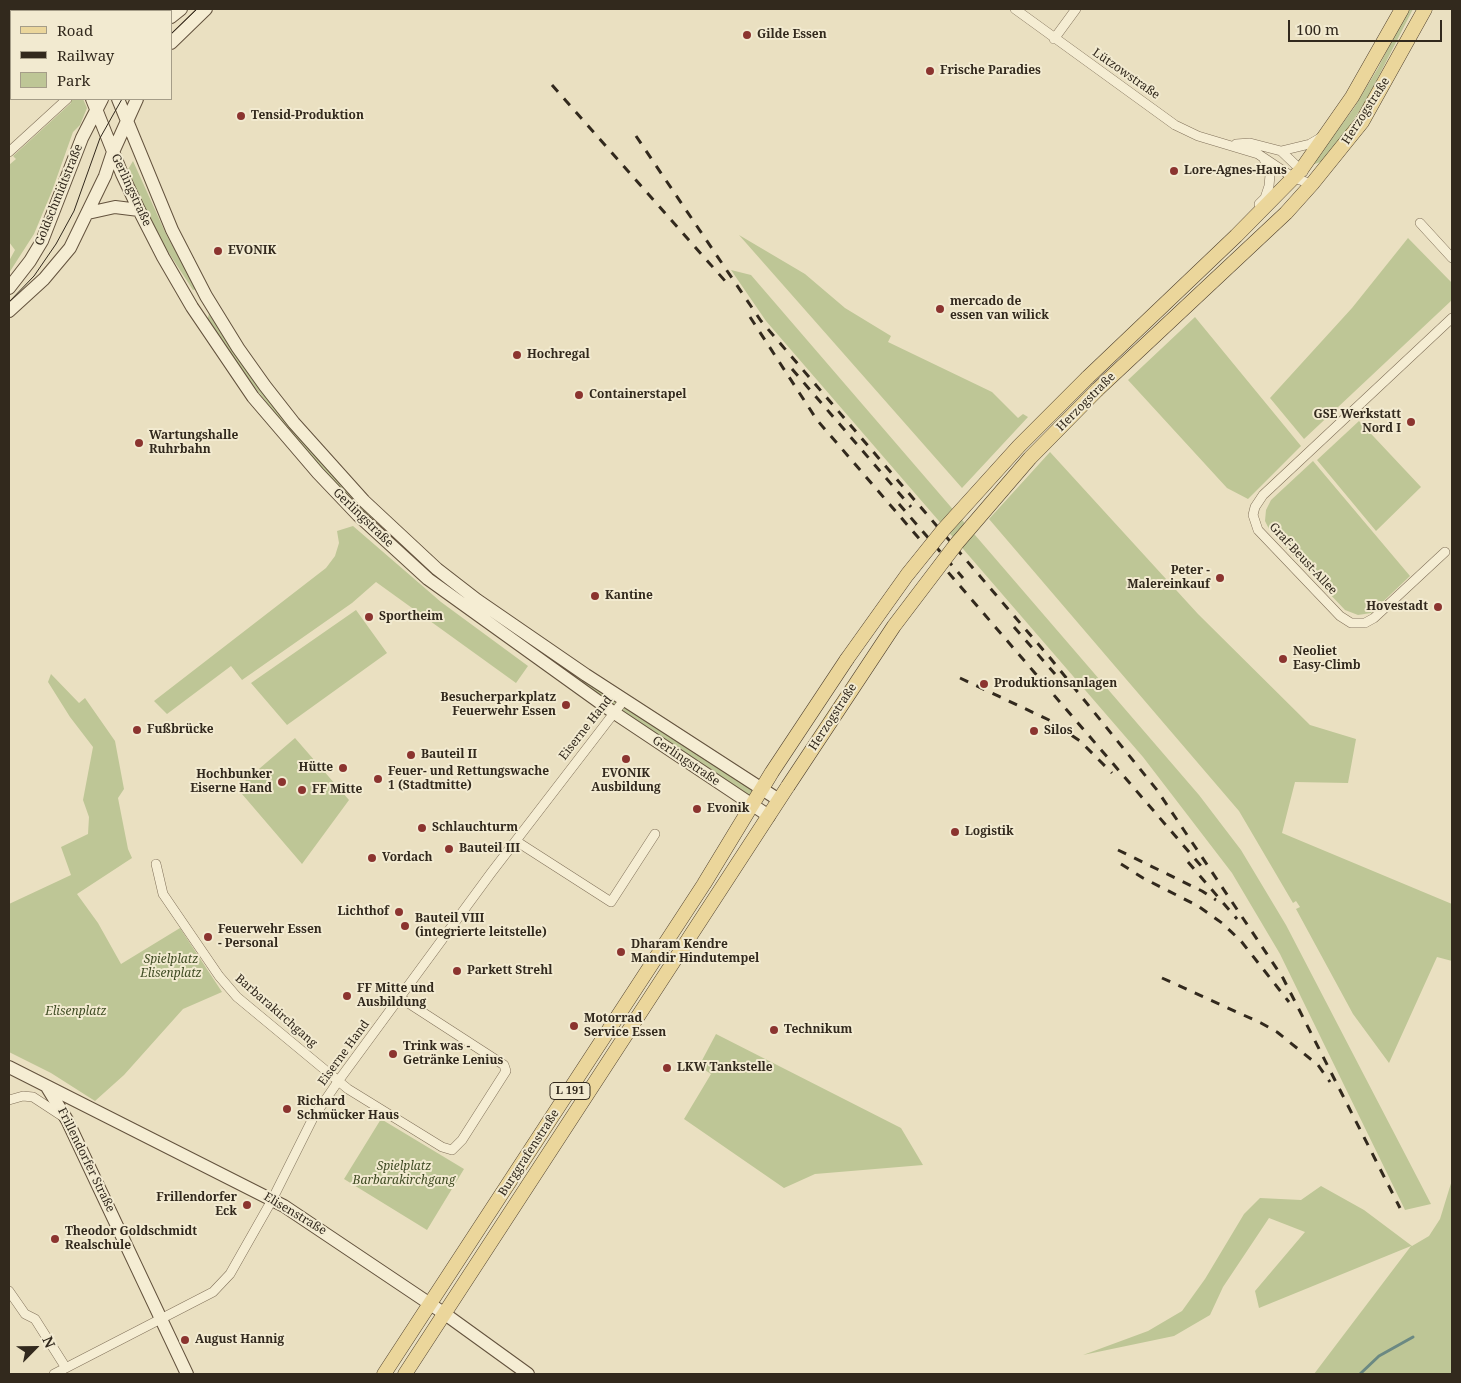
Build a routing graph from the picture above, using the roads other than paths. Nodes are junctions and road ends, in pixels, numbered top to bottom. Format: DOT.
graph roads {
  1 [pos="206,9"];
  2 [pos="1015,9"];
  3 [pos="1076,9"];
  4 [pos="1402,9"];
  5 [pos="1425,9"];
  6 [pos="1054,39"];
  7 [pos="172,42"];
  8 [pos="66,100"];
  9 [pos="118,100"];
  10 [pos="136,100"];
  11 [pos="97,102"];
  12 [pos="127,119"];
  13 [pos="1326,134"];
  14 [pos="1231,145"];
  15 [pos="1281,151"];
  16 [pos="9,152"];
  17 [pos="113,152"];
  18 [pos="1264,159"];
  19 [pos="1298,174"];
  20 [pos="1312,184"];
  21 [pos="139,210"];
  22 [pos="88,213"];
  23 [pos="1420,222"];
  24 [pos="1236,236"];
  25 [pos="1452,258"];
  26 [pos="9,288"];
  27 [pos="9,311"];
  28 [pos="1452,318"];
  29 [pos="1445,552"];
  30 [pos="624,700"];
  31 [pos="613,712"];
  32 [pos="762,789"];
  33 [pos="779,800"];
  34 [pos="753,806"];
  35 [pos="769,816"];
  36 [pos="655,834"];
  37 [pos="516,842"];
  38 [pos="156,864"];
  39 [pos="399,997"];
  40 [pos="9,1067"];
  41 [pos="339,1080"];
  42 [pos="44,1083"];
  43 [pos="9,1100"];
  44 [pos="67,1120"];
  45 [pos="272,1200"];
  46 [pos="9,1291"];
  47 [pos="431,1304"];
  48 [pos="445,1314"];
  49 [pos="161,1318"];
  50 [pos="66,1368"];
  51 [pos="54,1374"];
  52 [pos="187,1374"];
  53 [pos="384,1374"];
  54 [pos="405,1374"];
  55 [pos="528,1374"];
  1 -- 7 [label="main road"];
  2 -- 6 [label="street, Lützowstraße"];
  3 -- 6 [label="street"];
  4 -- 13 [label="main road, Herzogstraße"];
  5 -- 20 [label="main road, Herzogstraße"];
  6 -- 14 [label="street, Lützowstraße"];
  8 -- 16 [label="street"];
  9 -- 12 [label="main road, Gerlingstraße"];
  10 -- 12 [label="main road, Goldschmidtstraße"];
  11 -- 17 [label="main road, Gerlingstraße"];
  11 -- 26 [label="main road, Goldschmidtstraße"];
  12 -- 17 [label="main road, Goldschmidtstraße"];
  12 -- 30 [label="main road, Gerlingstraße"];
  13 -- 15 [label="street, Lützowstraße"];
  13 -- 19 [label="main road, Herzogstraße"];
  14 -- 15 [label="street, Lützowstraße"];
  14 -- 18 [label="street, Lützowstraße"];
  15 -- 19 [label="street, Lützowstraße"];
  17 -- 21 [label="main road, Gerlingstraße"];
  17 -- 22 [label="main road, Goldschmidtstraße"];
  18 -- 19 [label="street, Lützowstraße"];
  18 -- 24 [label="street"];
  19 -- 20 [label="street, Lützowstraße"];
  19 -- 24 [label="main road, Herzogstraße"];
  20 -- 33 [label="main road, Herzogstraße, bridge"];
  21 -- 22 [label="main road"];
  21 -- 31 [label="main road, Gerlingstraße"];
  22 -- 27 [label="main road, Goldschmidtstraße"];
  23 -- 25 [label="street"];
  24 -- 32 [label="main road, Herzogstraße, bridge"];
  28 -- 29 [label="street, Graf-Beust-Allee"];
  30 -- 31 [label="street, Eiserne Hand"];
  30 -- 32 [label="main road, Gerlingstraße"];
  31 -- 34 [label="main road, Gerlingstraße"];
  31 -- 37 [label="street, Eiserne Hand"];
  32 -- 33 [label="main road, Gerlingstraße"];
  32 -- 34 [label="main road, Herzogstraße / L 191"];
  33 -- 35 [label="main road, Herzogstraße / L 191"];
  34 -- 35 [label="main road, Gerlingstraße"];
  34 -- 47 [label="main road, Burggrafenstraße / L 191"];
  35 -- 48 [label="main road, Burggrafenstraße / L 191"];
  36 -- 37 [label="street"];
  37 -- 39 [label="street, Eiserne Hand"];
  38 -- 41 [label="street, Barbarakirchgang"];
  39 -- 41 [label="street, Eiserne Hand"];
  39 -- 41 [label="street, Barbarakirchgang"];
  40 -- 42 [label="main road"];
  41 -- 45 [label="street, Eiserne Hand"];
  42 -- 44 [label="main road, Frillendorfer Straße"];
  42 -- 45 [label="main road, Elisenstraße"];
  43 -- 44 [label="street"];
  44 -- 49 [label="main road, Frillendorfer Straße"];
  45 -- 47 [label="main road, Elisenstraße"];
  45 -- 49 [label="street, Eiserne Hand"];
  46 -- 50 [label="street"];
  47 -- 48 [label="main road, Elisenstraße"];
  47 -- 53 [label="main road, Burggrafenstraße / L 191"];
  48 -- 54 [label="main road, Burggrafenstraße / L 191"];
  48 -- 55 [label="main road, Elisenstraße"];
  49 -- 50 [label="street, Eiserne Hand"];
  49 -- 52 [label="main road, Frillendorfer Straße"];
  50 -- 51 [label="street, Eiserne Hand"];
}
